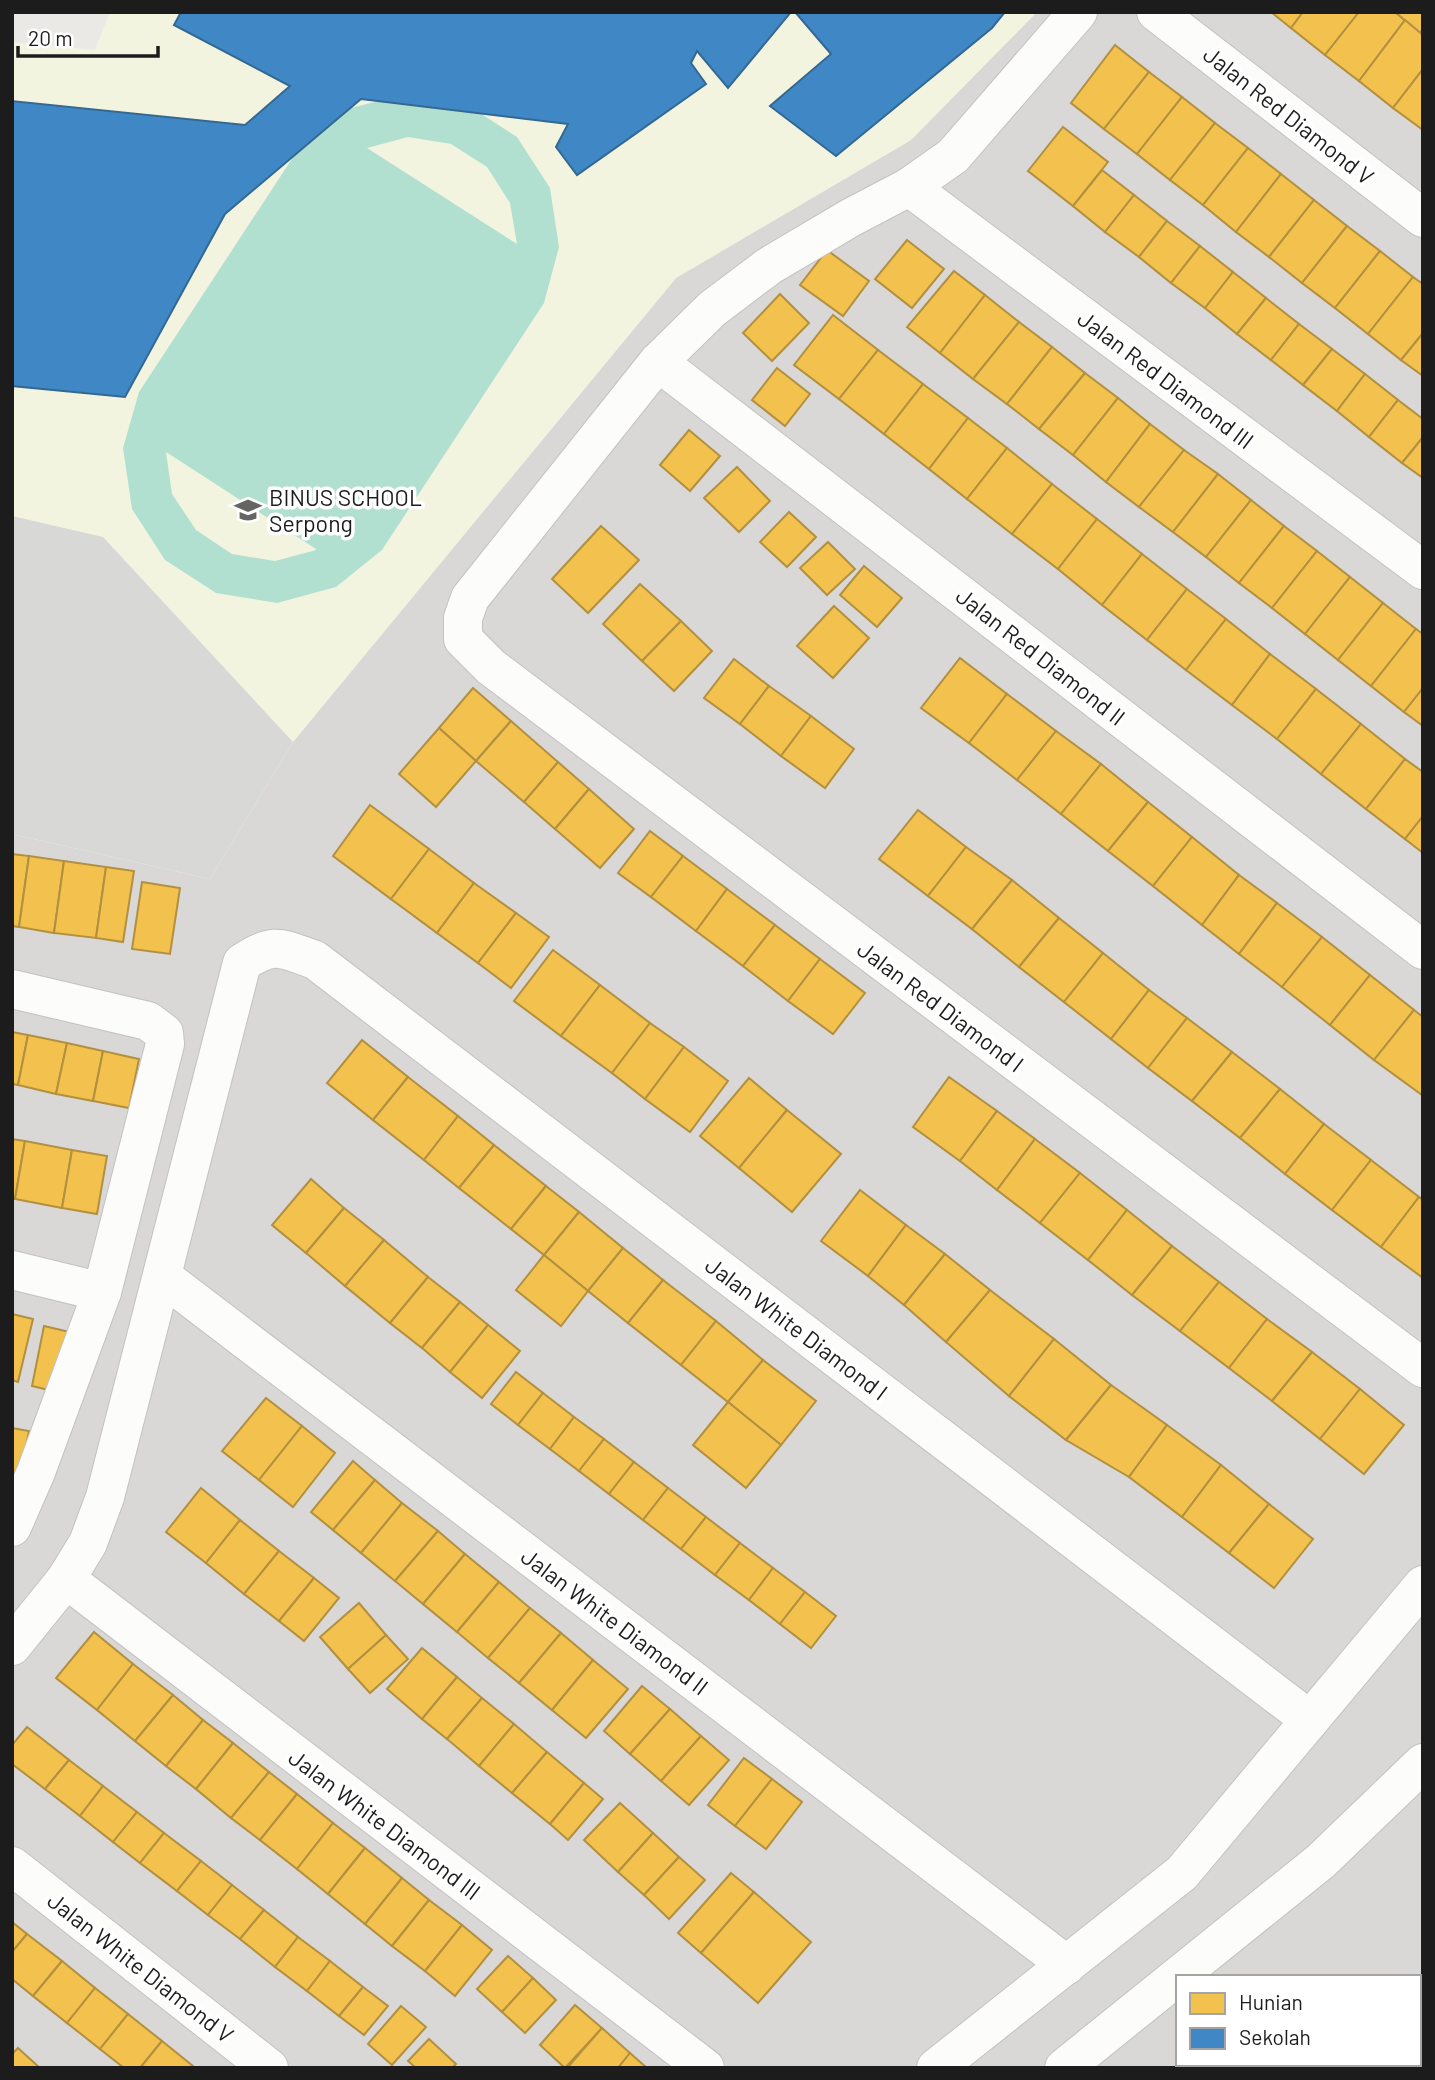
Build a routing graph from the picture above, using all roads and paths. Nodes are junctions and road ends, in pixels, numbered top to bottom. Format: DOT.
graph roads {
  1 [pos="1078,12"];
  2 [pos="1156,12"];
  3 [pos="909,187"];
  4 [pos="1423,218"];
  5 [pos="658,362"];
  6 [pos="1423,570"];
  7 [pos="1423,950"];
  8 [pos="12,989"];
  9 [pos="12,1270"];
  10 [pos="163,1277"];
  11 [pos="102,1292"];
  12 [pos="1423,1368"];
  13 [pos="12,1527"];
  14 [pos="66,1579"];
  15 [pos="1416,1608"];
  16 [pos="12,1646"];
  17 [pos="1310,1720"];
  18 [pos="1423,1763"];
  19 [pos="12,1866"];
  20 [pos="1067,1965"];
  21 [pos="1179,1975"];
  22 [pos="1176,1978"];
  23 [pos="269,2068"];
  24 [pos="705,2068"];
  25 [pos="936,2068"];
  26 [pos="1064,2068"];
  1 -- 3 [label="street"];
  2 -- 4 [label="street, Jalan Red Diamond V"];
  3 -- 5 [label="street"];
  3 -- 6 [label="street, Jalan Red Diamond III"];
  5 -- 7 [label="street, Jalan Red Diamond II"];
  5 -- 12 [label="street, Jalan Red Diamond I"];
  8 -- 11 [label="street"];
  9 -- 11 [label="street"];
  10 -- 14 [label="street"];
  10 -- 17 [label="street, Jalan White Diamond I"];
  10 -- 20 [label="street, Jalan White Diamond II"];
  11 -- 13 [label="street"];
  14 -- 16 [label="street"];
  14 -- 24 [label="street, Jalan White Diamond III"];
  15 -- 17 [label="street"];
  17 -- 20 [label="street"];
  18 -- 21 [label="street"];
  19 -- 23 [label="street, Jalan White Diamond V"];
  20 -- 25 [label="street"];
  22 -- 26 [label="street"];
}
